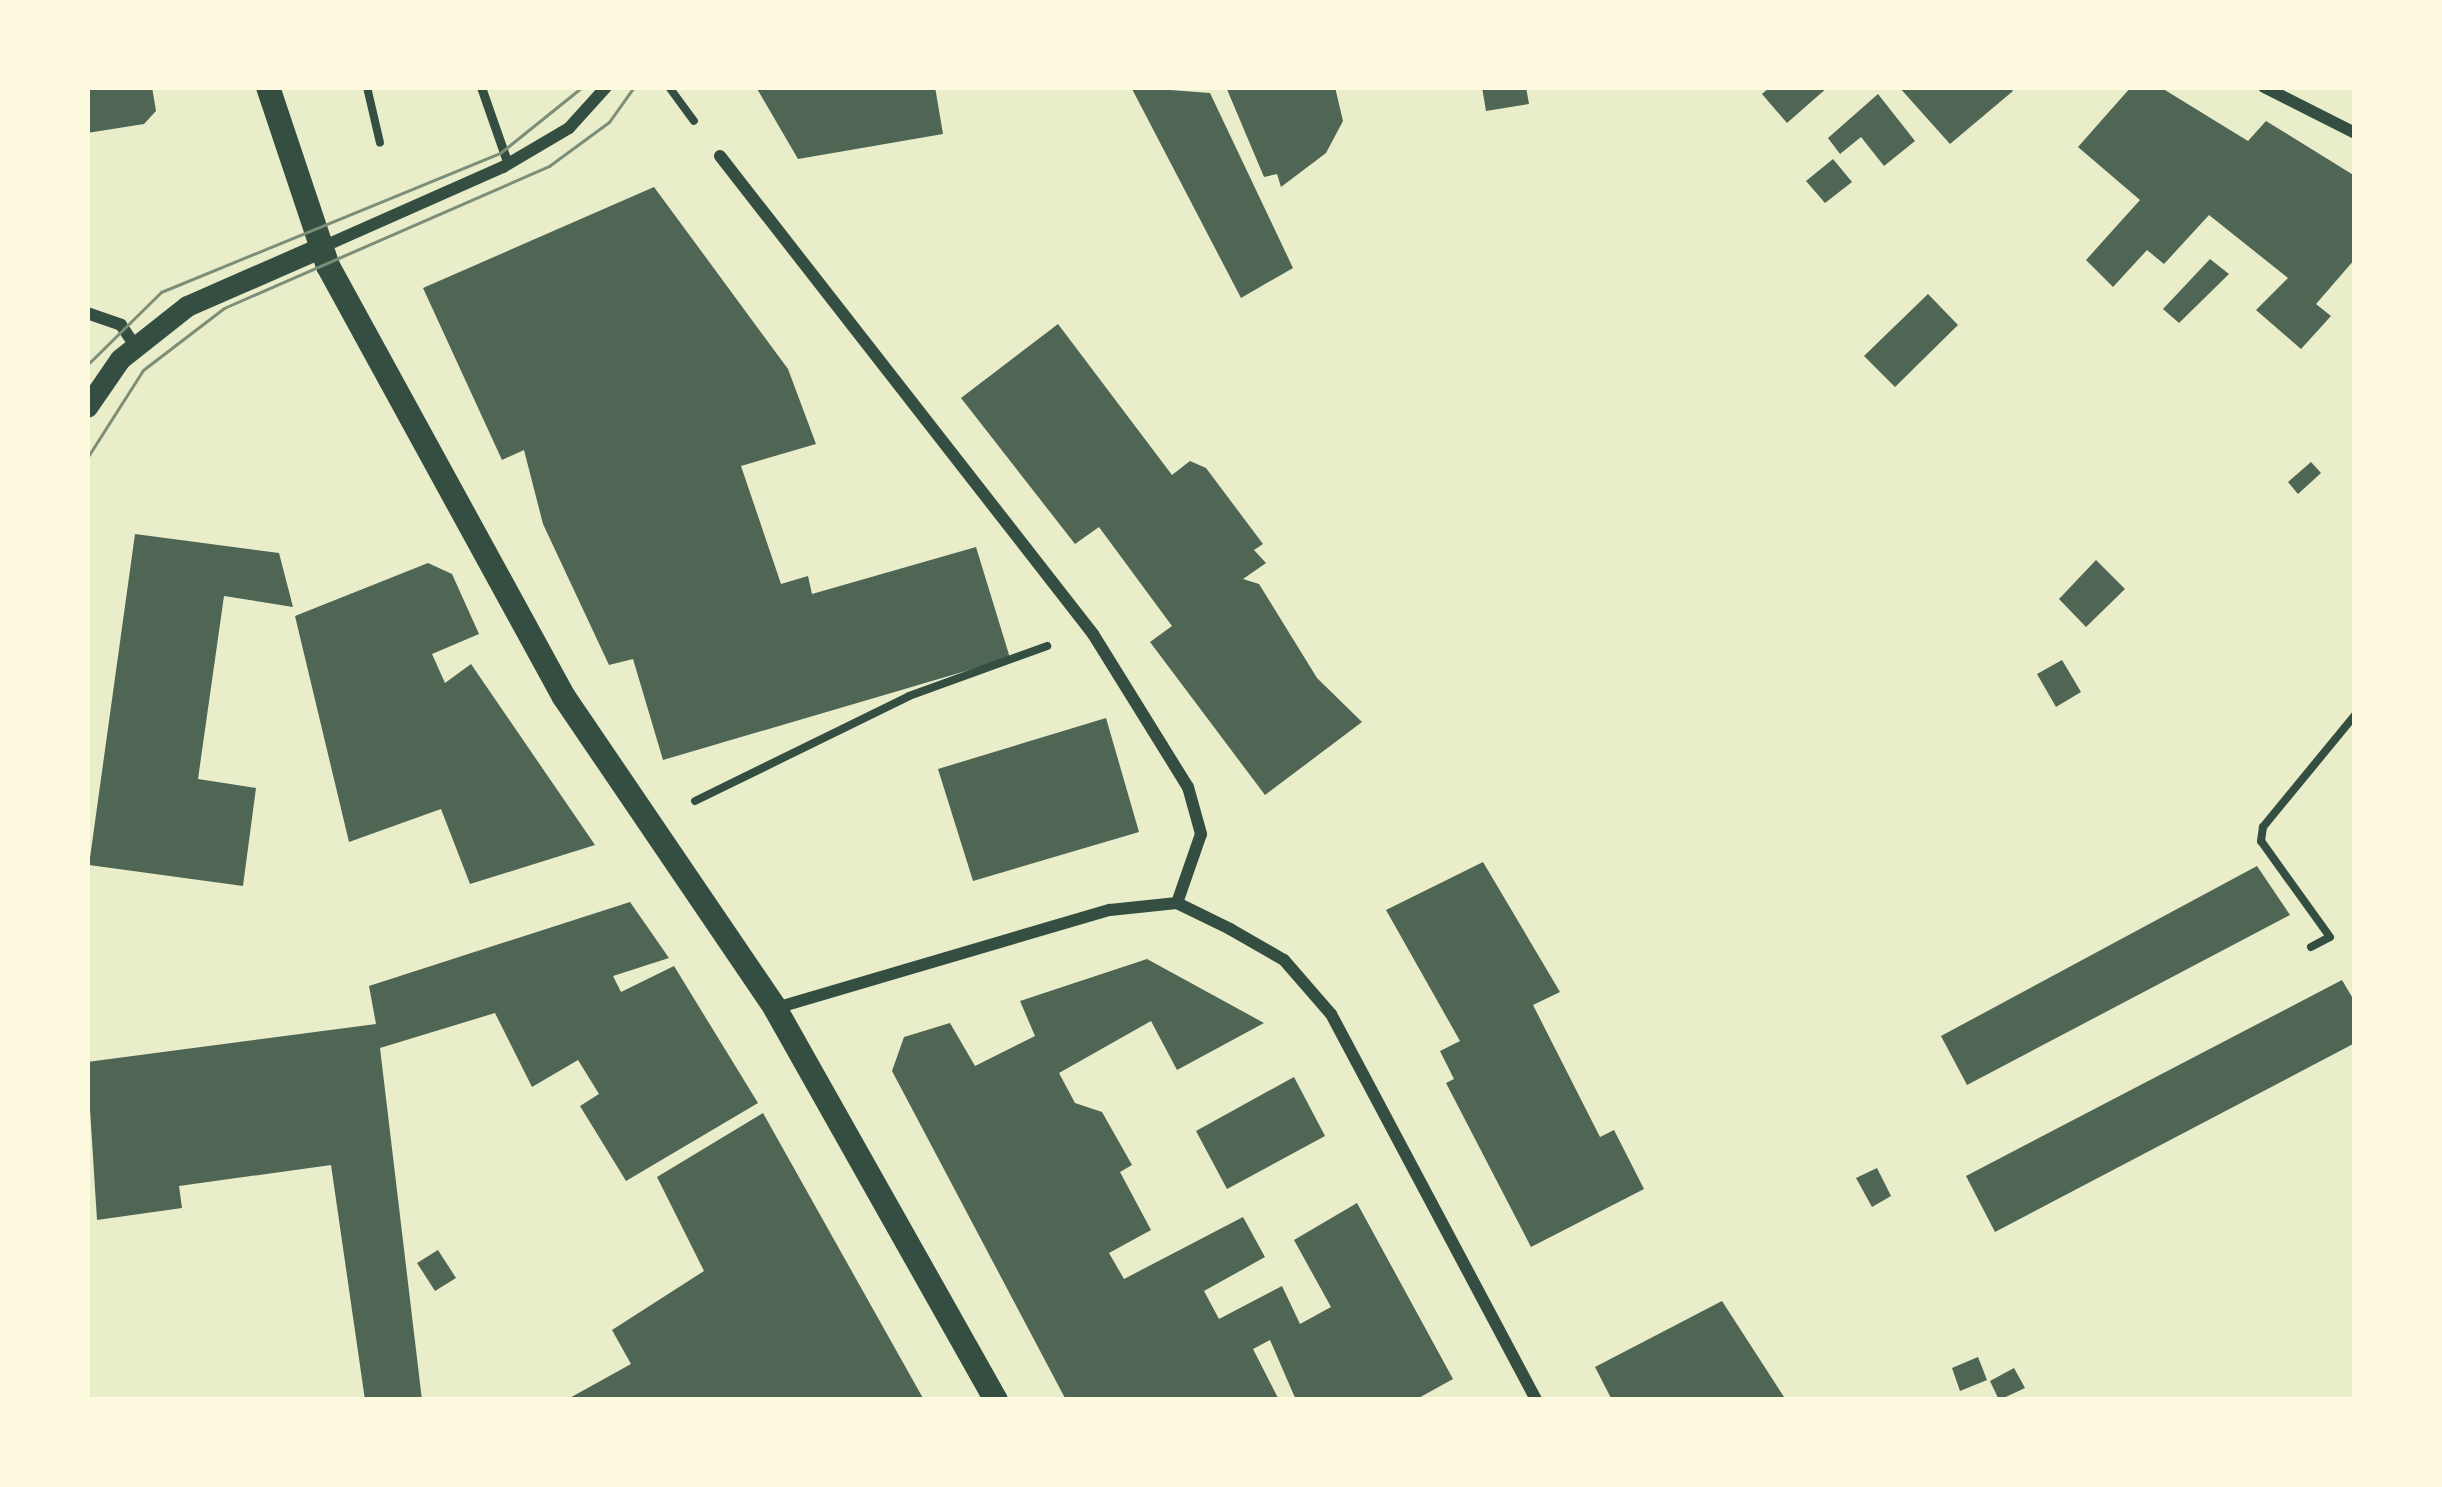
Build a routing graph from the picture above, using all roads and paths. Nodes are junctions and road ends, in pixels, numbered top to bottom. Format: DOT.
graph roads {
  1 [pos="268,87"];
  2 [pos="367,87"];
  3 [pos="481,87"];
  4 [pos="606,87"];
  5 [pos="2264,87"];
  6 [pos="2355,134"];
  7 [pos="380,142"];
  8 [pos="720,156"];
  9 [pos="508,164"];
  10 [pos="320,248"];
  11 [pos="87,313"];
  12 [pos="135,346"];
  13 [pos="87,407"];
  14 [pos="1085,624"];
  15 [pos="2355,715"];
  16 [pos="702,822"];
  17 [pos="1177,903"];
  18 [pos="2311,946"];
  19 [pos="775,1008"];
  20 [pos="996,1400"];
  21 [pos="1536,1400"];
  1 -- 10 [label="main road"];
  2 -- 7 [label="path"];
  3 -- 9 [label="lane"];
  4 -- 9 [label="street"];
  5 -- 6 [label="street"];
  8 -- 14 [label="street"];
  9 -- 10 [label="street"];
  10 -- 12 [label="street"];
  10 -- 19 [label="main road"];
  11 -- 12 [label="street"];
  12 -- 13 [label="street"];
  14 -- 16 [label="path"];
  14 -- 17 [label="street"];
  15 -- 18 [label="path"];
  17 -- 19 [label="street"];
  17 -- 21 [label="street"];
  19 -- 20 [label="main road"];
}
